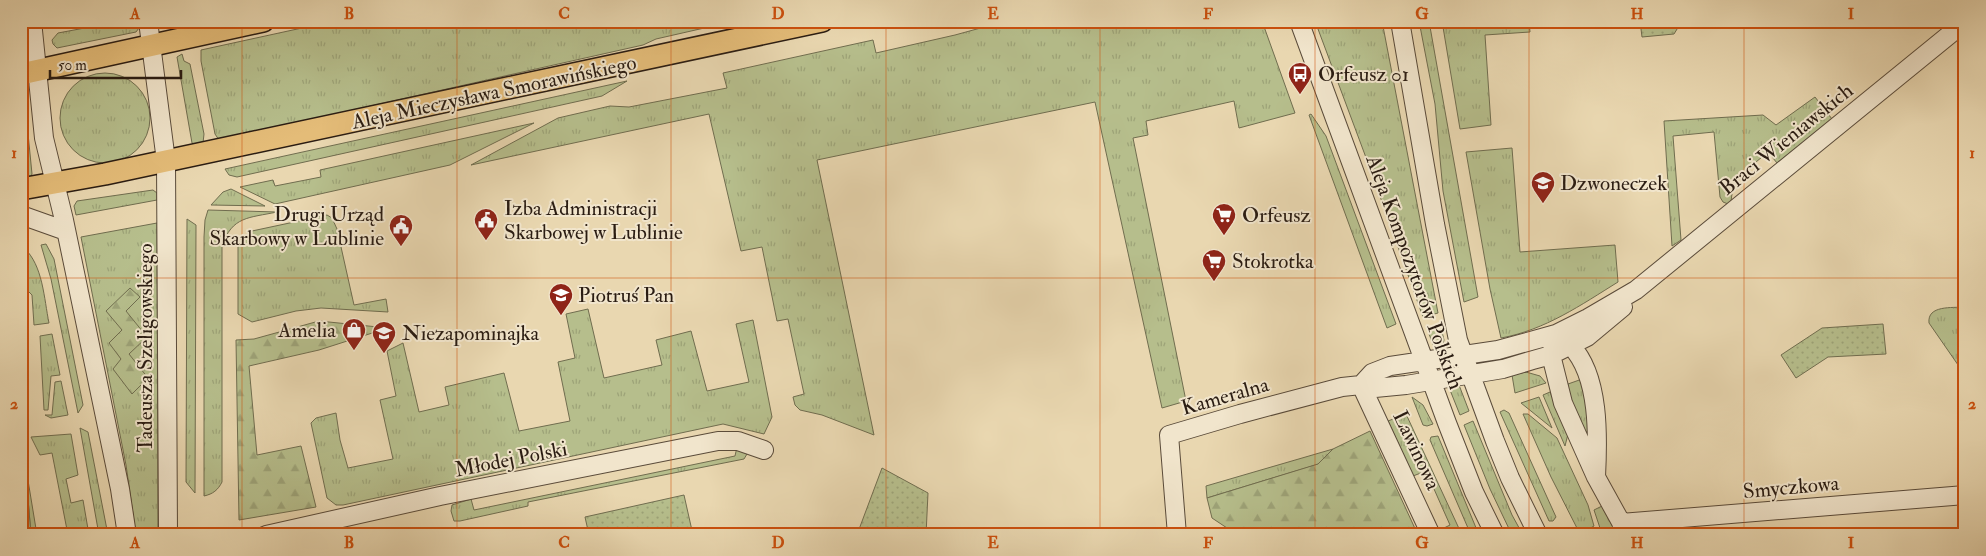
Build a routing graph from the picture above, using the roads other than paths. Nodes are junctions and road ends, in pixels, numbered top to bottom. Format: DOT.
graph roads {
  1 [pos="32,21"];
  2 [pos="148,21"];
  3 [pos="263,21"];
  4 [pos="822,21"];
  5 [pos="1299,21"];
  6 [pos="1400,21"];
  7 [pos="1965,22"];
  8 [pos="152,45"];
  9 [pos="29,72"];
  10 [pos="166,161"];
  11 [pos="55,183"];
  12 [pos="21,189"];
  13 [pos="21,215"];
  14 [pos="66,231"];
  15 [pos="1636,290"];
  16 [pos="1556,334"];
  17 [pos="1571,345"];
  18 [pos="1463,355"];
  19 [pos="1551,355"];
  20 [pos="1424,360"];
  21 [pos="1470,374"];
  22 [pos="1431,381"];
  23 [pos="1361,384"];
  24 [pos="764,450"];
  25 [pos="1596,476"];
  26 [pos="1965,495"];
  27 [pos="1625,529"];
  28 [pos="127,535"];
  29 [pos="168,535"];
  30 [pos="266,535"];
  31 [pos="1177,535"];
  32 [pos="1431,535"];
  33 [pos="1495,535"];
  34 [pos="1538,535"];
  1 -- 9 [label="street"];
  2 -- 8 [label="street"];
  3 -- 8 [label="main road"];
  4 -- 10 [label="main road, Aleja Mieczysława Smorawińskiego"];
  5 -- 20 [label="street, Aleja Kompozytorów Polskich"];
  6 -- 18 [label="street, Aleja Kompozytorów Polskich"];
  7 -- 15 [label="street, Braci Wieniawskich"];
  8 -- 9 [label="main road"];
  8 -- 10 [label="street, Tadeusza Szeligowskiego"];
  9 -- 11 [label="street, Tadeusza Szeligowskiego"];
  10 -- 11 [label="main road, Aleja Mieczysława Smorawińskiego"];
  10 -- 29 [label="street, Tadeusza Szeligowskiego"];
  11 -- 12 [label="main road"];
  11 -- 14 [label="street, Tadeusza Szeligowskiego"];
  13 -- 14 [label="street"];
  14 -- 28 [label="street, Tadeusza Szeligowskiego"];
  15 -- 16 [label="street, Braci Wieniawskich"];
  15 -- 17 [label="street, Braci Wieniawskich"];
  16 -- 17 [label="street"];
  16 -- 18 [label="street, Braci Wieniawskich"];
  16 -- 19 [label="street"];
  17 -- 19 [label="street, Braci Wieniawskich"];
  17 -- 25 [label="street"];
  18 -- 20 [label="street, Braci Wieniawskich"];
  18 -- 21 [label="street, Aleja Kompozytorów Polskich"];
  19 -- 21 [label="street, Braci Wieniawskich"];
  19 -- 25 [label="street"];
  20 -- 22 [label="street, Aleja Kompozytorów Polskich"];
  20 -- 23 [label="street, Kameralna"];
  21 -- 22 [label="street, Braci Wieniawskich"];
  21 -- 34 [label="street, Aleja Kompozytorów Polskich"];
  22 -- 23 [label="street, Kameralna"];
  22 -- 33 [label="street, Aleja Kompozytorów Polskich"];
  23 -- 31 [label="street, Kameralna"];
  23 -- 32 [label="street, Lawinowa"];
  24 -- 30 [label="street, Młodej Polski"];
  25 -- 27 [label="street"];
  26 -- 27 [label="street, Smyczkowa"];
}
